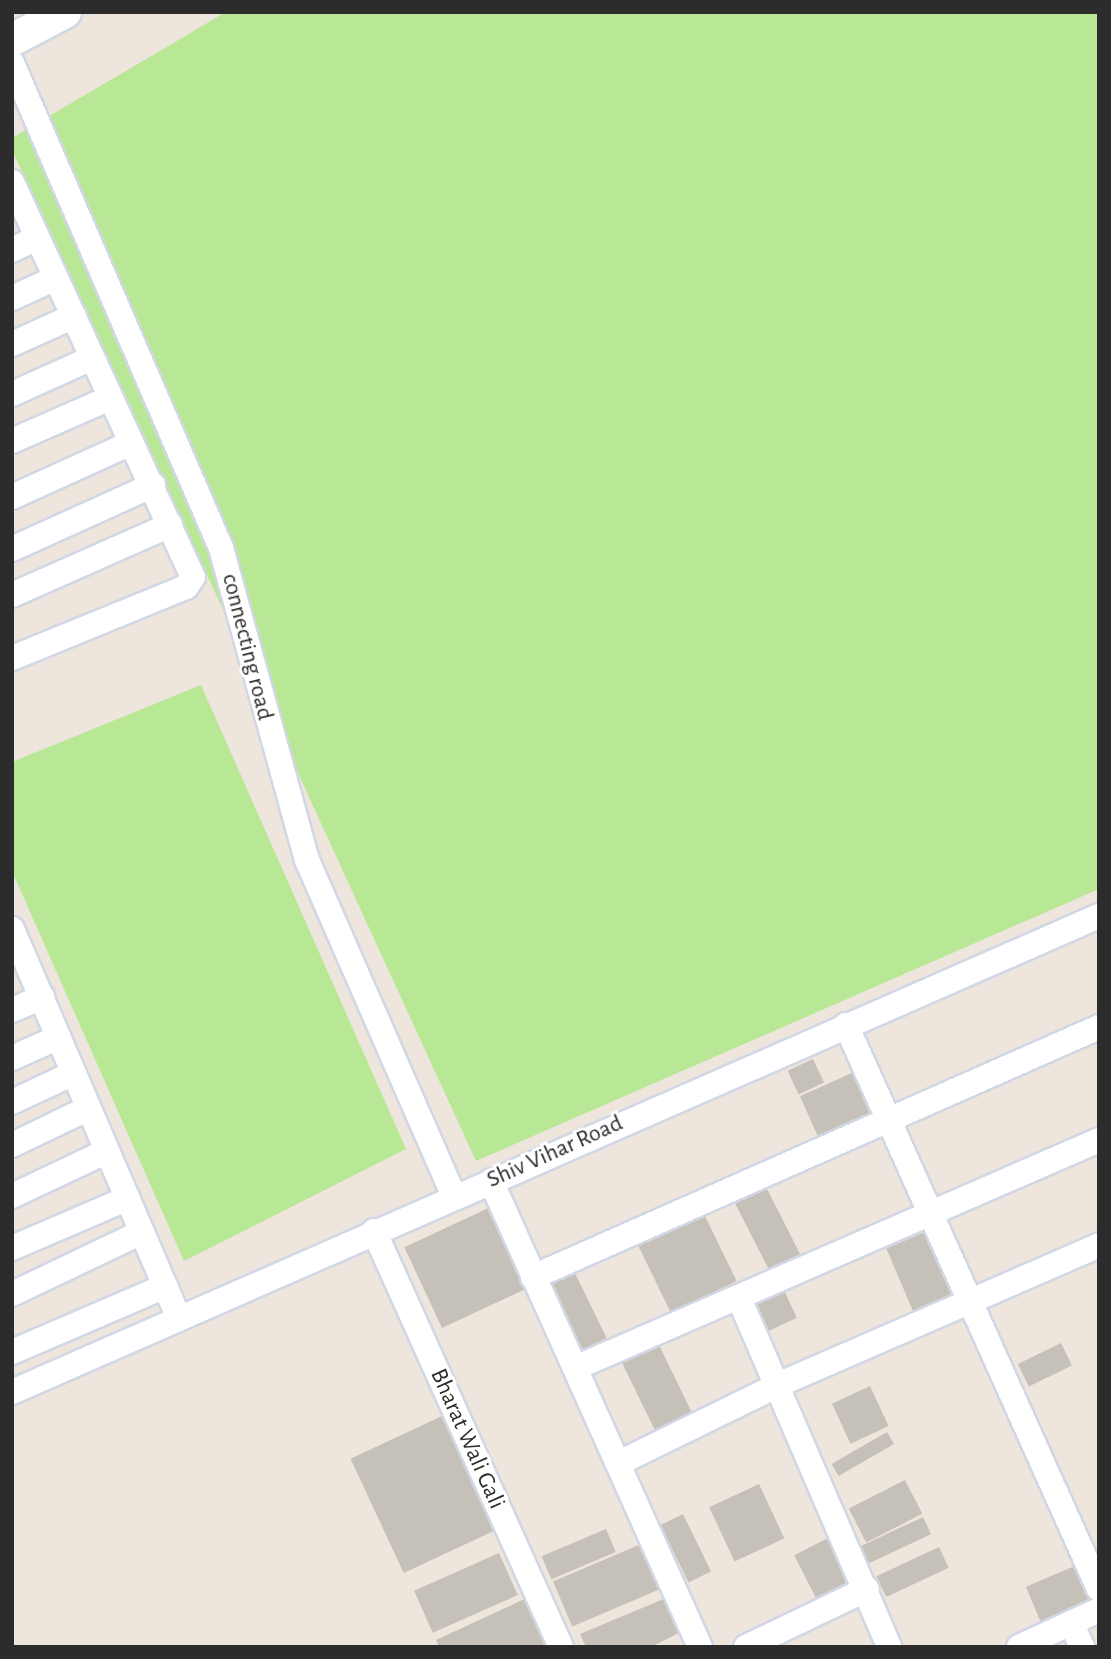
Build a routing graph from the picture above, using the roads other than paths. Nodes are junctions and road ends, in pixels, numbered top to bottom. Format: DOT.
graph roads {
  1 [pos="65,12"];
  2 [pos="12,40"];
  3 [pos="12,64"];
  4 [pos="14,193"];
  5 [pos="37,238"];
  6 [pos="12,250"];
  7 [pos="56,278"];
  8 [pos="12,298"];
  9 [pos="74,316"];
  10 [pos="12,344"];
  11 [pos="92,358"];
  12 [pos="12,394"];
  13 [pos="110,398"];
  14 [pos="12,441"];
  15 [pos="131,443"];
  16 [pos="153,485"];
  17 [pos="12,497"];
  18 [pos="170,525"];
  19 [pos="12,549"];
  20 [pos="12,595"];
  21 [pos="12,658"];
  22 [pos="1099,916"];
  23 [pos="12,929"];
  24 [pos="18,956"];
  25 [pos="42,997"];
  26 [pos="12,1010"];
  27 [pos="846,1025"];
  28 [pos="1099,1027"];
  29 [pos="59,1037"];
  30 [pos="12,1058"];
  31 [pos="74,1073"];
  32 [pos="12,1102"];
  33 [pos="89,1108"];
  34 [pos="886,1125"];
  35 [pos="1099,1140"];
  36 [pos="12,1145"];
  37 [pos="107,1151"];
  38 [pos="491,1181"];
  39 [pos="12,1196"];
  40 [pos="454,1196"];
  41 [pos="128,1198"];
  42 [pos="928,1215"];
  43 [pos="374,1231"];
  44 [pos="142,1232"];
  45 [pos="1099,1245"];
  46 [pos="12,1248"];
  47 [pos="533,1277"];
  48 [pos="165,1286"];
  49 [pos="12,1294"];
  50 [pos="739,1298"];
  51 [pos="969,1302"];
  52 [pos="179,1318"];
  53 [pos="12,1352"];
  54 [pos="575,1368"];
  55 [pos="780,1384"];
  56 [pos="12,1392"];
  57 [pos="619,1463"];
  58 [pos="867,1589"];
  59 [pos="1099,1589"];
  60 [pos="1099,1610"];
  61 [pos="1071,1623"];
  62 [pos="776,1640"];
  63 [pos="561,1647"];
  64 [pos="700,1647"];
  65 [pos="746,1647"];
  66 [pos="889,1647"];
  67 [pos="1019,1647"];
  68 [pos="1082,1647"];
  1 -- 2 [label="street"];
  3 -- 40 [label="street, connecting road"];
  4 -- 5 [label="street"];
  5 -- 6 [label="street"];
  5 -- 7 [label="street"];
  7 -- 8 [label="street"];
  7 -- 9 [label="street"];
  9 -- 10 [label="street"];
  9 -- 11 [label="street"];
  11 -- 12 [label="street"];
  11 -- 13 [label="street"];
  13 -- 14 [label="street"];
  13 -- 15 [label="street"];
  15 -- 16 [label="street"];
  15 -- 17 [label="street"];
  16 -- 18 [label="street"];
  16 -- 19 [label="street"];
  18 -- 20 [label="street"];
  18 -- 21 [label="street"];
  22 -- 27 [label="street, Shiv Vihar Road"];
  23 -- 24 [label="street"];
  24 -- 25 [label="street"];
  25 -- 26 [label="street"];
  25 -- 29 [label="street"];
  27 -- 34 [label="street"];
  27 -- 38 [label="street, Shiv Vihar Road"];
  28 -- 34 [label="street"];
  29 -- 30 [label="street"];
  29 -- 31 [label="street"];
  31 -- 32 [label="street"];
  31 -- 33 [label="street"];
  33 -- 36 [label="street"];
  33 -- 37 [label="street"];
  34 -- 42 [label="street"];
  34 -- 47 [label="street"];
  35 -- 42 [label="street"];
  37 -- 39 [label="street"];
  37 -- 41 [label="street"];
  38 -- 40 [label="street, Shiv Vihar Road"];
  38 -- 47 [label="street"];
  40 -- 43 [label="street, Shiv Vihar Road"];
  41 -- 44 [label="street"];
  41 -- 46 [label="street"];
  42 -- 50 [label="street"];
  42 -- 51 [label="street"];
  43 -- 52 [label="street, Shiv Vihar Road"];
  43 -- 63 [label="street, Bharat Wali Gali"];
  44 -- 48 [label="street"];
  44 -- 49 [label="street"];
  45 -- 51 [label="street"];
  47 -- 54 [label="street"];
  48 -- 52 [label="street"];
  48 -- 53 [label="street"];
  50 -- 54 [label="street"];
  50 -- 55 [label="street"];
  51 -- 55 [label="street"];
  51 -- 59 [label="street"];
  52 -- 56 [label="street, Shiv Vihar Road"];
  54 -- 57 [label="street"];
  55 -- 57 [label="street"];
  55 -- 58 [label="street"];
  57 -- 64 [label="street"];
  58 -- 62 [label="street"];
  58 -- 66 [label="street"];
  60 -- 61 [label="street"];
  61 -- 67 [label="street"];
  61 -- 68 [label="street"];
  62 -- 65 [label="street"];
}
